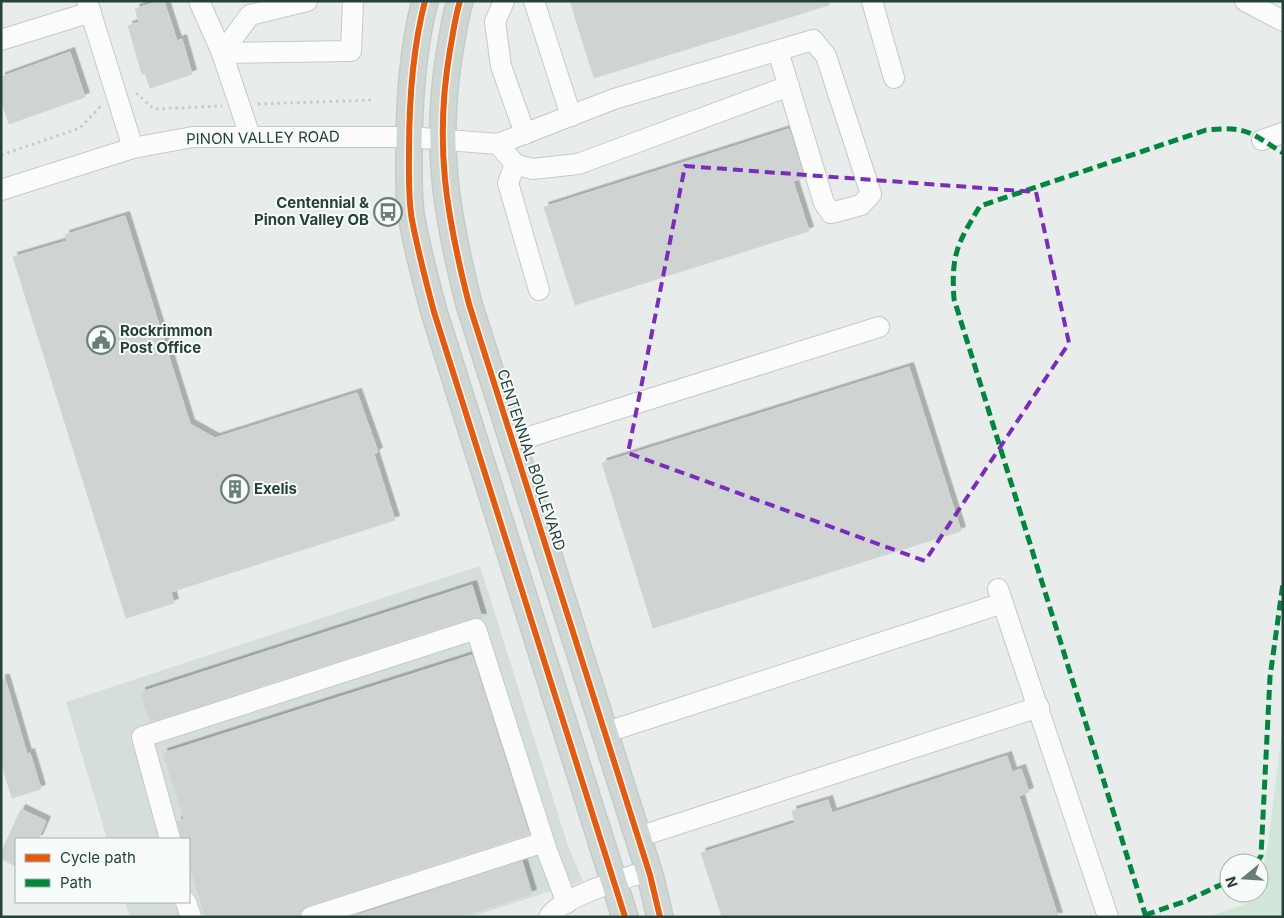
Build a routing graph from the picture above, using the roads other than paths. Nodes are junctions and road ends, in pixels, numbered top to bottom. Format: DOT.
graph roads {
  1 [pos="199,1"];
  2 [pos="307,1"];
  3 [pos="352,1"];
  4 [pos="425,1"];
  5 [pos="460,1"];
  6 [pos="504,1"];
  7 [pos="534,1"];
  8 [pos="872,1"];
  9 [pos="1246,1"];
  10 [pos="89,7"];
  11 [pos="1283,21"];
  12 [pos="1,40"];
  13 [pos="778,51"];
  14 [pos="222,53"];
  15 [pos="894,78"];
  16 [pos="789,86"];
  17 [pos="571,116"];
  18 [pos="1283,133"];
  19 [pos="525,134"];
  20 [pos="250,136"];
  21 [pos="409,137"];
  22 [pos="442,139"];
  23 [pos="1262,140"];
  24 [pos="498,144"];
  25 [pos="133,148"];
  26 [pos="515,164"];
  27 [pos="1,190"];
  28 [pos="539,290"];
  29 [pos="879,327"];
  30 [pos="513,442"];
  31 [pos="1039,707"];
  32 [pos="604,733"];
  33 [pos="638,837"];
  34 [pos="170,838"];
  35 [pos="544,842"];
  36 [pos="648,871"];
  37 [pos="614,881"];
  38 [pos="186,903"];
  39 [pos="567,903"];
  40 [pos="190,917"];
  41 [pos="311,917"];
  42 [pos="549,917"];
  43 [pos="625,917"];
  44 [pos="660,917"];
  45 [pos="1108,917"];
  1 -- 14 [label="street"];
  2 -- 14 [label="street"];
  3 -- 14 [label="street"];
  4 -- 21 [label="main road"];
  5 -- 22 [label="main road, CENTENNIAL BOULEVARD"];
  6 -- 19 [label="street"];
  7 -- 17 [label="street"];
  8 -- 15 [label="street"];
  9 -- 11 [label="street"];
  10 -- 12 [label="street"];
  10 -- 25 [label="street"];
  13 -- 16 [label="street"];
  13 -- 16 [label="street"];
  13 -- 17 [label="street"];
  14 -- 20 [label="street"];
  16 -- 26 [label="street"];
  17 -- 19 [label="street"];
  18 -- 23 [label="street"];
  19 -- 24 [label="street"];
  20 -- 21 [label="street, PINON VALLEY ROAD"];
  20 -- 25 [label="street, PINON VALLEY ROAD"];
  21 -- 22 [label="street, PINON VALLEY ROAD"];
  21 -- 37 [label="main road"];
  22 -- 24 [label="street, PINON VALLEY ROAD"];
  22 -- 30 [label="main road, CENTENNIAL BOULEVARD"];
  24 -- 26 [label="street"];
  25 -- 27 [label="street, PINON VALLEY ROAD"];
  26 -- 28 [label="street"];
  29 -- 30 [label="street"];
  30 -- 32 [label="main road, CENTENNIAL BOULEVARD"];
  31 -- 32 [label="street"];
  31 -- 33 [label="street"];
  31 -- 45 [label="street"];
  32 -- 33 [label="main road, CENTENNIAL BOULEVARD"];
  33 -- 36 [label="main road, CENTENNIAL BOULEVARD"];
  34 -- 35 [label="street"];
  35 -- 39 [label="street"];
  35 -- 41 [label="street"];
  36 -- 37 [label="street"];
  36 -- 44 [label="main road, CENTENNIAL BOULEVARD"];
  37 -- 39 [label="street"];
  37 -- 43 [label="main road"];
  38 -- 40 [label="street"];
  39 -- 42 [label="street"];
}
